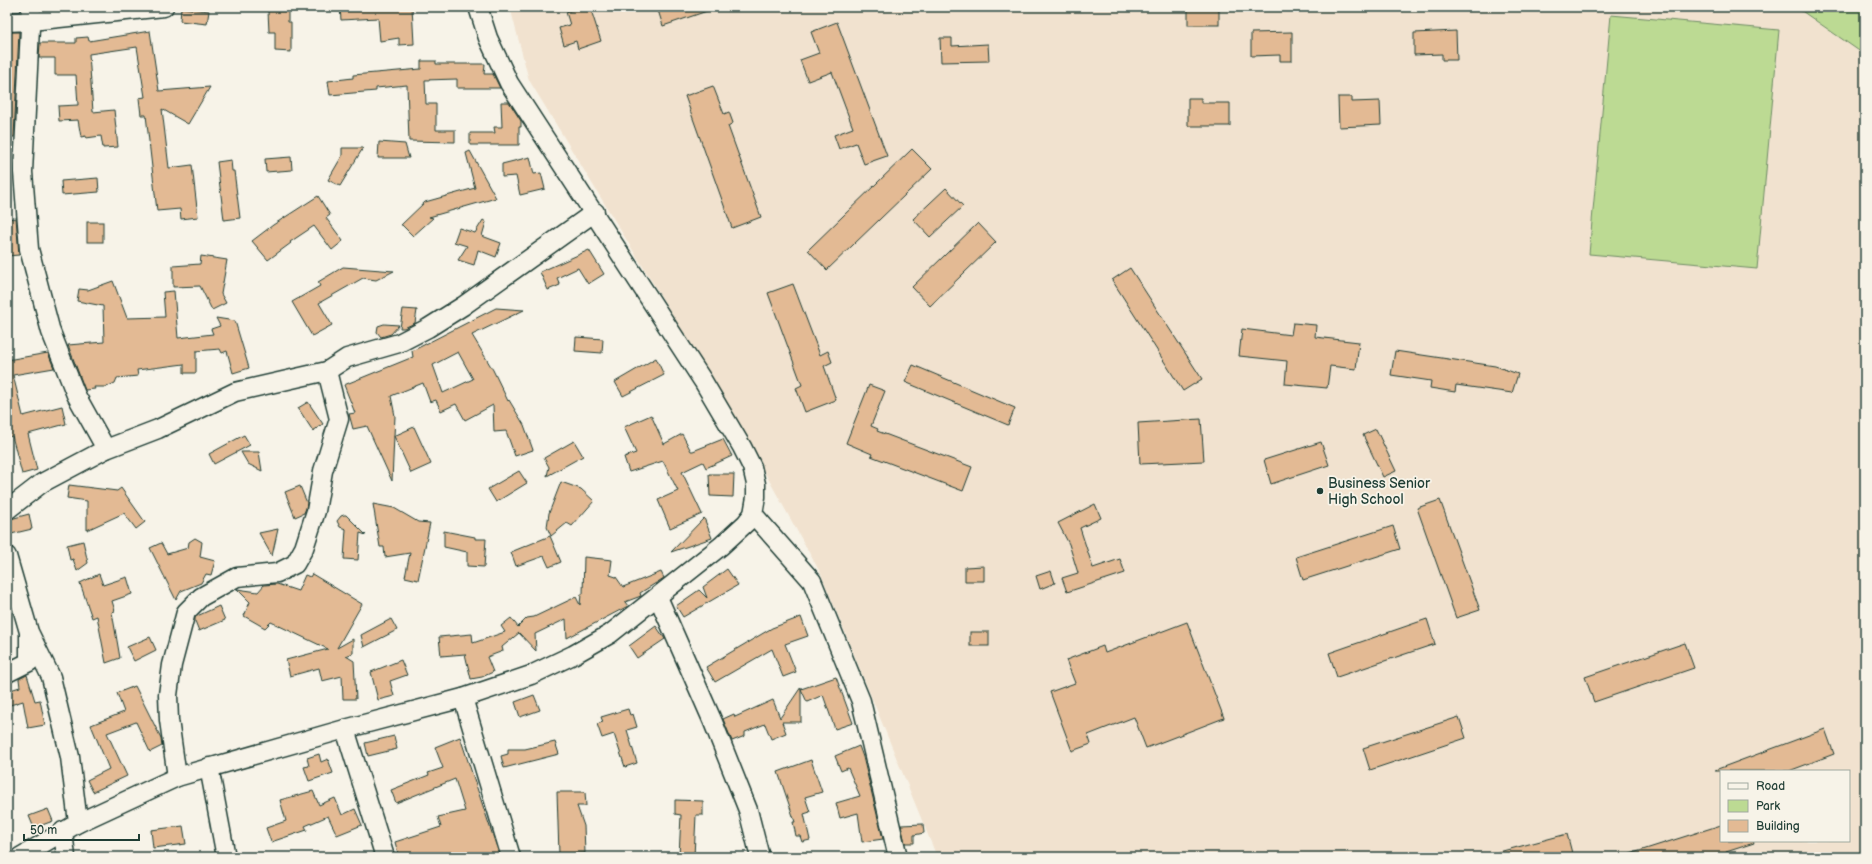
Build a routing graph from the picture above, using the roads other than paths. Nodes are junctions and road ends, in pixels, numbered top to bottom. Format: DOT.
graph roads {
  1 [pos="164,7"];
  2 [pos="478,7"];
  3 [pos="31,14"];
  4 [pos="7,22"];
  5 [pos="594,212"];
  6 [pos="328,371"];
  7 [pos="106,449"];
  8 [pos="7,510"];
  9 [pos="752,514"];
  10 [pos="7,556"];
  11 [pos="658,597"];
  12 [pos="29,632"];
  13 [pos="29,662"];
  14 [pos="7,673"];
  15 [pos="51,677"];
  16 [pos="462,698"];
  17 [pos="345,729"];
  18 [pos="209,767"];
  19 [pos="176,777"];
  20 [pos="71,827"];
  21 [pos="20,857"];
  22 [pos="66,857"];
  23 [pos="226,857"];
  24 [pos="385,857"];
  25 [pos="512,857"];
  26 [pos="760,857"];
  27 [pos="898,857"];
  1 -- 3 [label="street"];
  2 -- 5 [label="street"];
  3 -- 4 [label="street"];
  3 -- 7 [label="street"];
  5 -- 6 [label="street"];
  5 -- 9 [label="street"];
  6 -- 7 [label="street"];
  6 -- 19 [label="street"];
  7 -- 8 [label="street"];
  9 -- 11 [label="street"];
  9 -- 27 [label="street"];
  10 -- 12 [label="street"];
  11 -- 16 [label="street"];
  11 -- 26 [label="street"];
  12 -- 13 [label="street"];
  12 -- 15 [label="street"];
  13 -- 14 [label="street"];
  13 -- 15 [label="street"];
  15 -- 20 [label="street"];
  16 -- 17 [label="street"];
  16 -- 25 [label="street"];
  17 -- 18 [label="street"];
  17 -- 24 [label="street"];
  18 -- 19 [label="street"];
  18 -- 23 [label="street"];
  19 -- 20 [label="street"];
  20 -- 21 [label="street"];
  20 -- 22 [label="street"];
}
